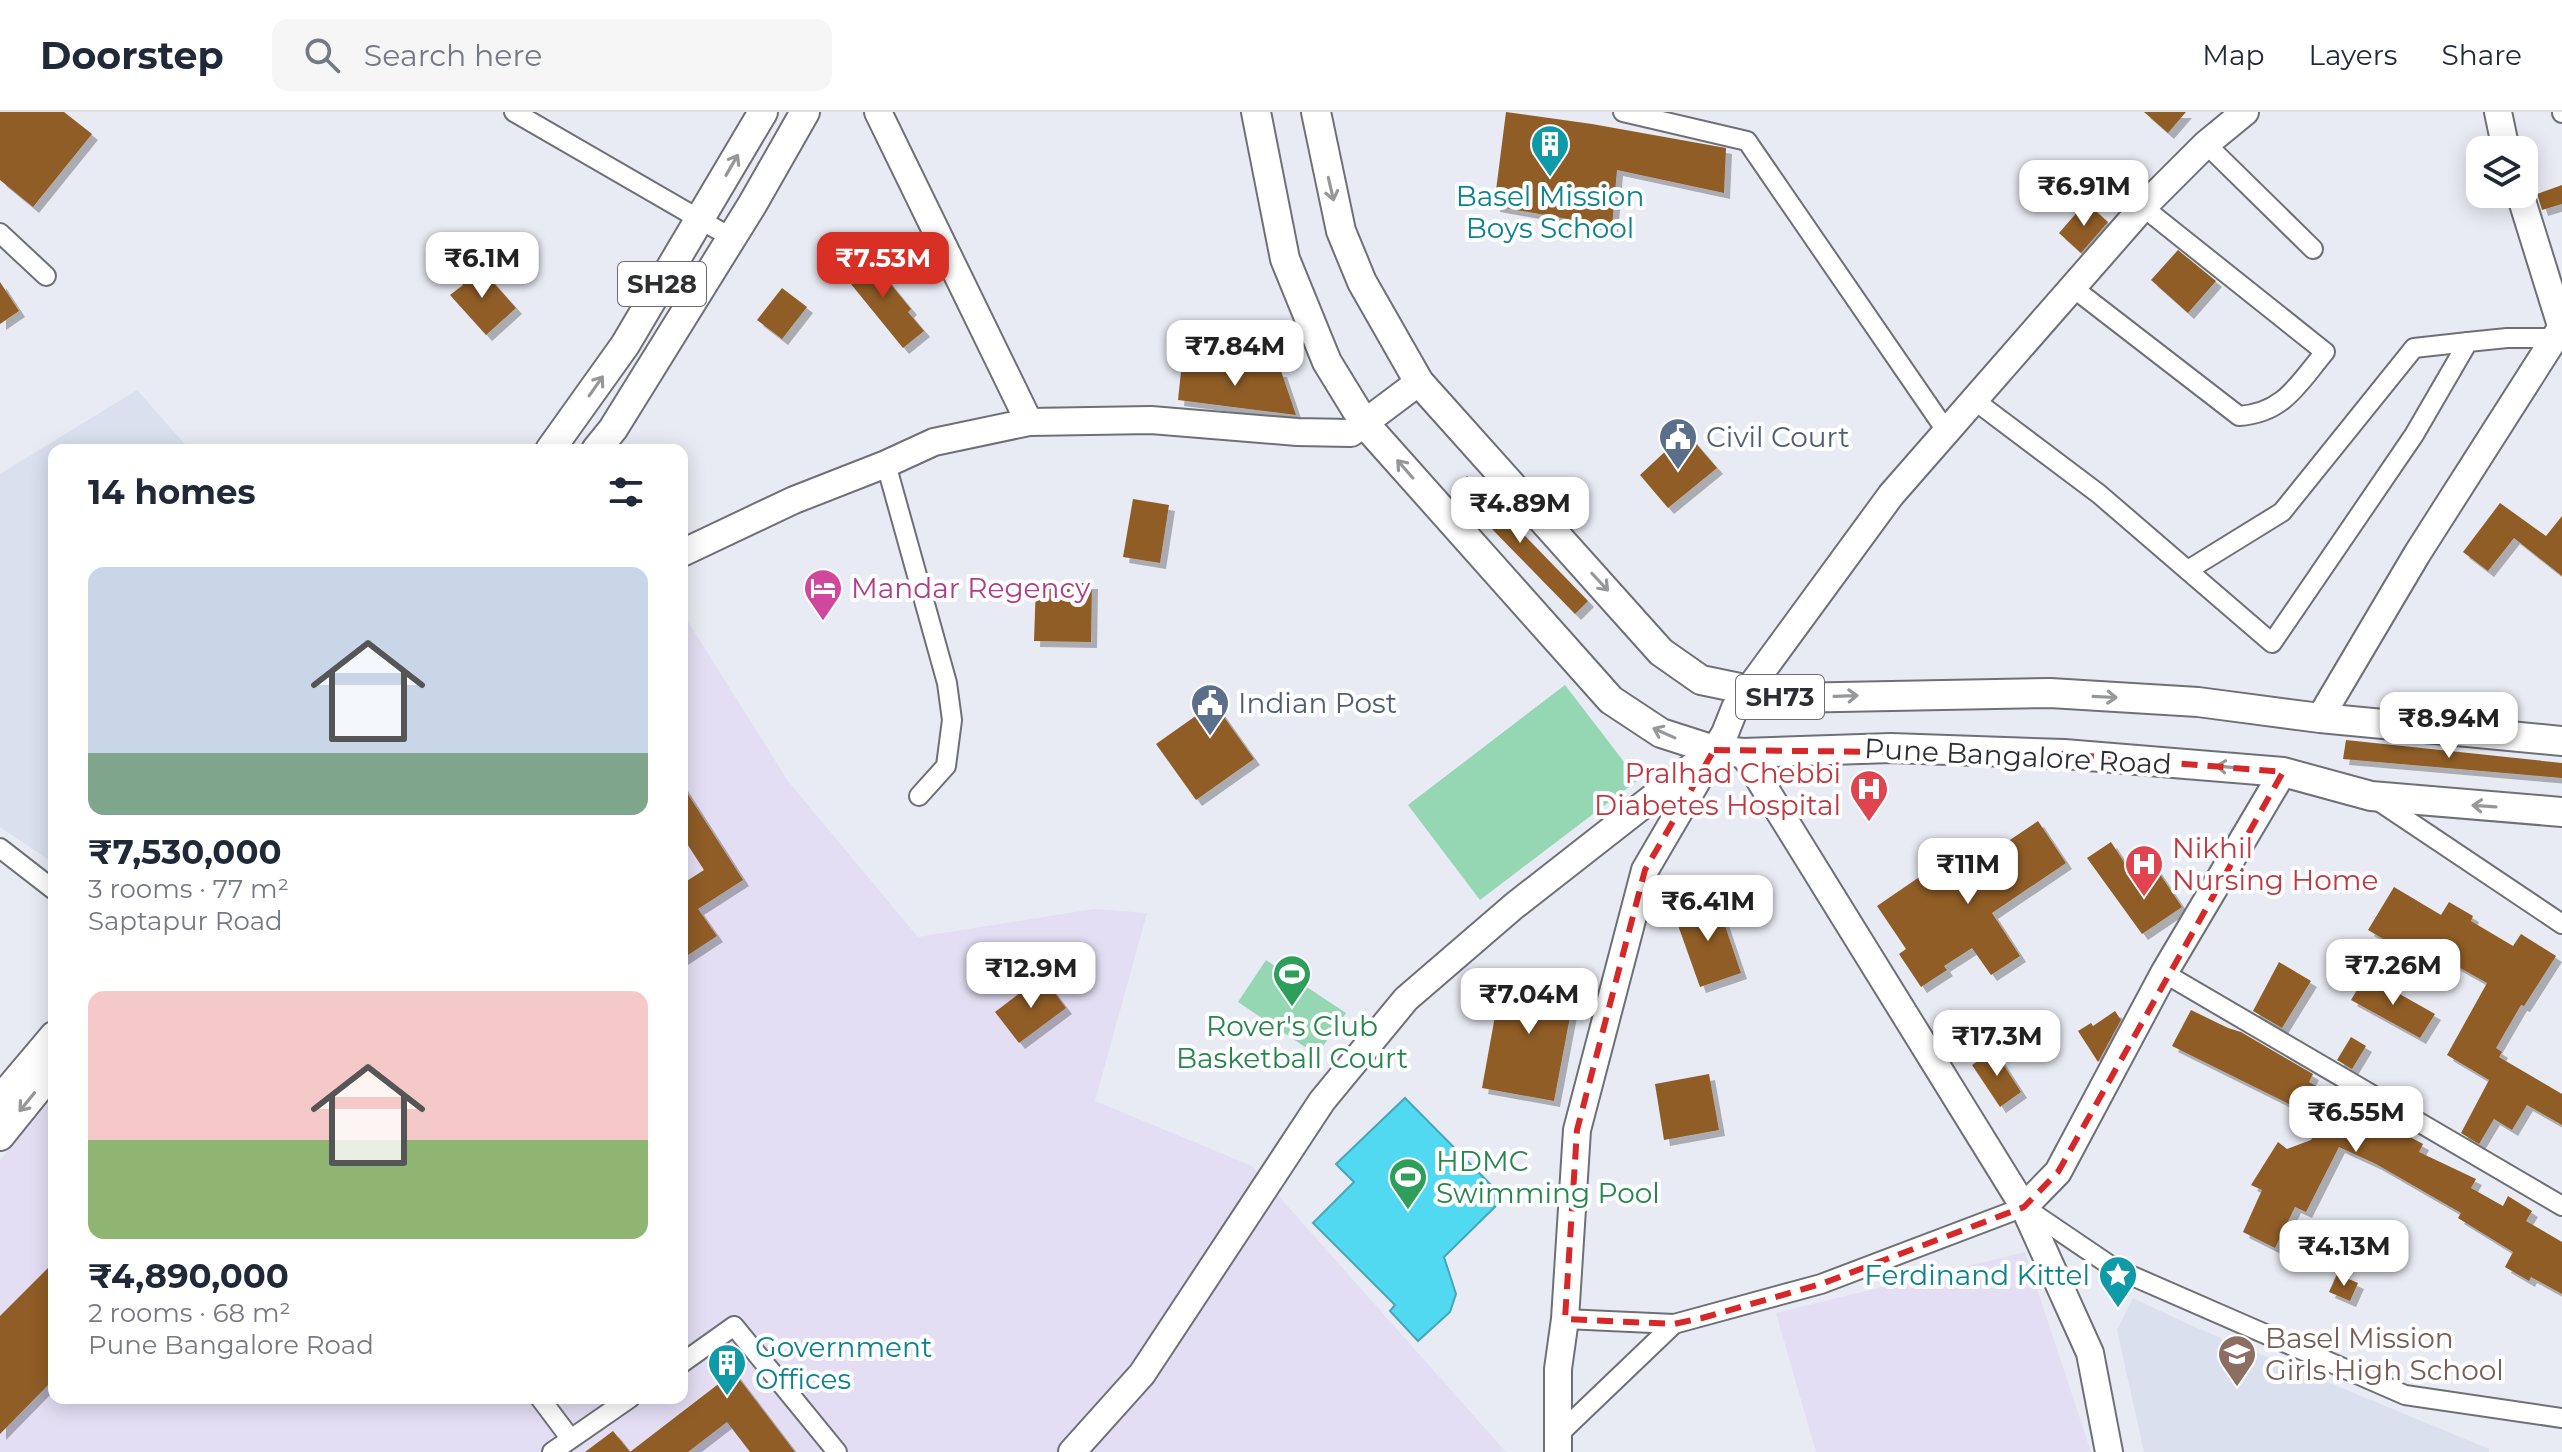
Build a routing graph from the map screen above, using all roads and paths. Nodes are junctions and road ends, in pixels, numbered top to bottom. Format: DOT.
graph roads {
  1 [pos="514,112"];
  2 [pos="763,112"];
  3 [pos="805,112"];
  4 [pos="878,112"];
  5 [pos="1256,112"];
  6 [pos="1316,112"];
  7 [pos="1623,112"];
  8 [pos="2245,112"];
  9 [pos="2498,112"];
  10 [pos="2503,136"];
  11 [pos="2206,144"];
  12 [pos="2143,207"];
  13 [pos="2524,208"];
  14 [pos="701,219"];
  15 [pos="0,233"];
  16 [pos="732,238"];
  17 [pos="2313,249"];
  18 [pos="46,276"];
  19 [pos="2072,287"];
  20 [pos="2559,331"];
  21 [pos="2468,342"];
  22 [pos="1419,382"];
  23 [pos="1974,400"];
  24 [pos="1029,422"];
  25 [pos="1365,424"];
  26 [pos="1947,432"];
  27 [pos="554,444"];
  28 [pos="601,444"];
  29 [pos="886,464"];
  30 [pos="688,550"];
  31 [pos="2188,570"];
  32 [pos="1747,690"];
  33 [pos="2320,718"];
  34 [pos="2562,741"];
  35 [pos="1714,750"];
  36 [pos="1743,753"];
  37 [pos="2283,772"];
  38 [pos="919,796"];
  39 [pos="2371,796"];
  40 [pos="2562,812"];
  41 [pos="0,848"];
  42 [pos="48,885"];
  43 [pos="2562,924"];
  44 [pos="2164,973"];
  45 [pos="48,1043"];
  46 [pos="48,1076"];
  47 [pos="0,1100"];
  48 [pos="0,1136"];
  49 [pos="2562,1206"];
  50 [pos="2024,1207"];
  51 [pos="1565,1319"];
  52 [pos="1674,1324"];
  53 [pos="688,1359"];
  54 [pos="544,1404"];
  55 [pos="621,1404"];
  56 [pos="2562,1418"];
  57 [pos="570,1438"];
  58 [pos="1557,1444"];
  59 [pos="552,1452"];
  60 [pos="837,1452"];
  61 [pos="1072,1452"];
  62 [pos="2109,1452"];
  1 -- 14 [label="street"];
  14 -- 2 [label="main road, SH28, one-way"];
  3 -- 16 [label="main road, SH28"];
  4 -- 24 [label="street"];
  5 -- 25 [label="main road, Pune Bangalore Road / SH73"];
  6 -- 22 [label="main road, Pune Bangalore Road / SH73, one-way"];
  7 -- 26 [label="street"];
  8 -- 11 [label="street"];
  9 -- 10 [label="street"];
  11 -- 12 [label="street"];
  11 -- 17 [label="street"];
  12 -- 19 [label="street"];
  12 -- 19 [label="street"];
  13 -- 20 [label="street"];
  14 -- 16 [label="street"];
  27 -- 14 [label="main road, SH28, one-way"];
  15 -- 18 [label="street"];
  16 -- 28 [label="main road, SH28"];
  19 -- 23 [label="street"];
  20 -- 21 [label="street"];
  20 -- 33 [label="street"];
  21 -- 31 [label="street"];
  21 -- 31 [label="street"];
  22 -- 25 [label="street"];
  22 -- 32 [label="main road, Pune Bangalore Road / SH73, one-way"];
  23 -- 26 [label="street"];
  23 -- 31 [label="street"];
  24 -- 25 [label="street"];
  24 -- 29 [label="street"];
  35 -- 25 [label="main road, Pune Bangalore Road / SH73, one-way"];
  26 -- 32 [label="street"];
  29 -- 30 [label="street"];
  29 -- 38 [label="street"];
  32 -- 33 [label="main road, Pune Bangalore Road / SH73, one-way"];
  32 -- 35 [label="street"];
  33 -- 34 [label="main road, Pune Bangalore Road / SH73"];
  35 -- 36 [label="main road, Pune Bangalore Road / SH73"];
  35 -- 51 [label="street"];
  35 -- 61 [label="street"];
  37 -- 36 [label="main road, Pune Bangalore Road / SH73, one-way"];
  36 -- 50 [label="street"];
  37 -- 39 [label="main road, Pune Bangalore Road / SH73"];
  37 -- 44 [label="street"];
  40 -- 39 [label="main road, Pune Bangalore Road / SH73, one-way"];
  39 -- 43 [label="street"];
  41 -- 42 [label="street"];
  44 -- 49 [label="street"];
  44 -- 50 [label="street"];
  45 -- 47 [label="main road"];
  46 -- 48 [label="main road, one-way"];
  50 -- 52 [label="street"];
  50 -- 56 [label="street"];
  50 -- 62 [label="street"];
  51 -- 52 [label="street"];
  51 -- 58 [label="street"];
  52 -- 58 [label="street"];
  53 -- 60 [label="street"];
  54 -- 57 [label="street"];
  55 -- 57 [label="street"];
  57 -- 59 [label="street"];
}
